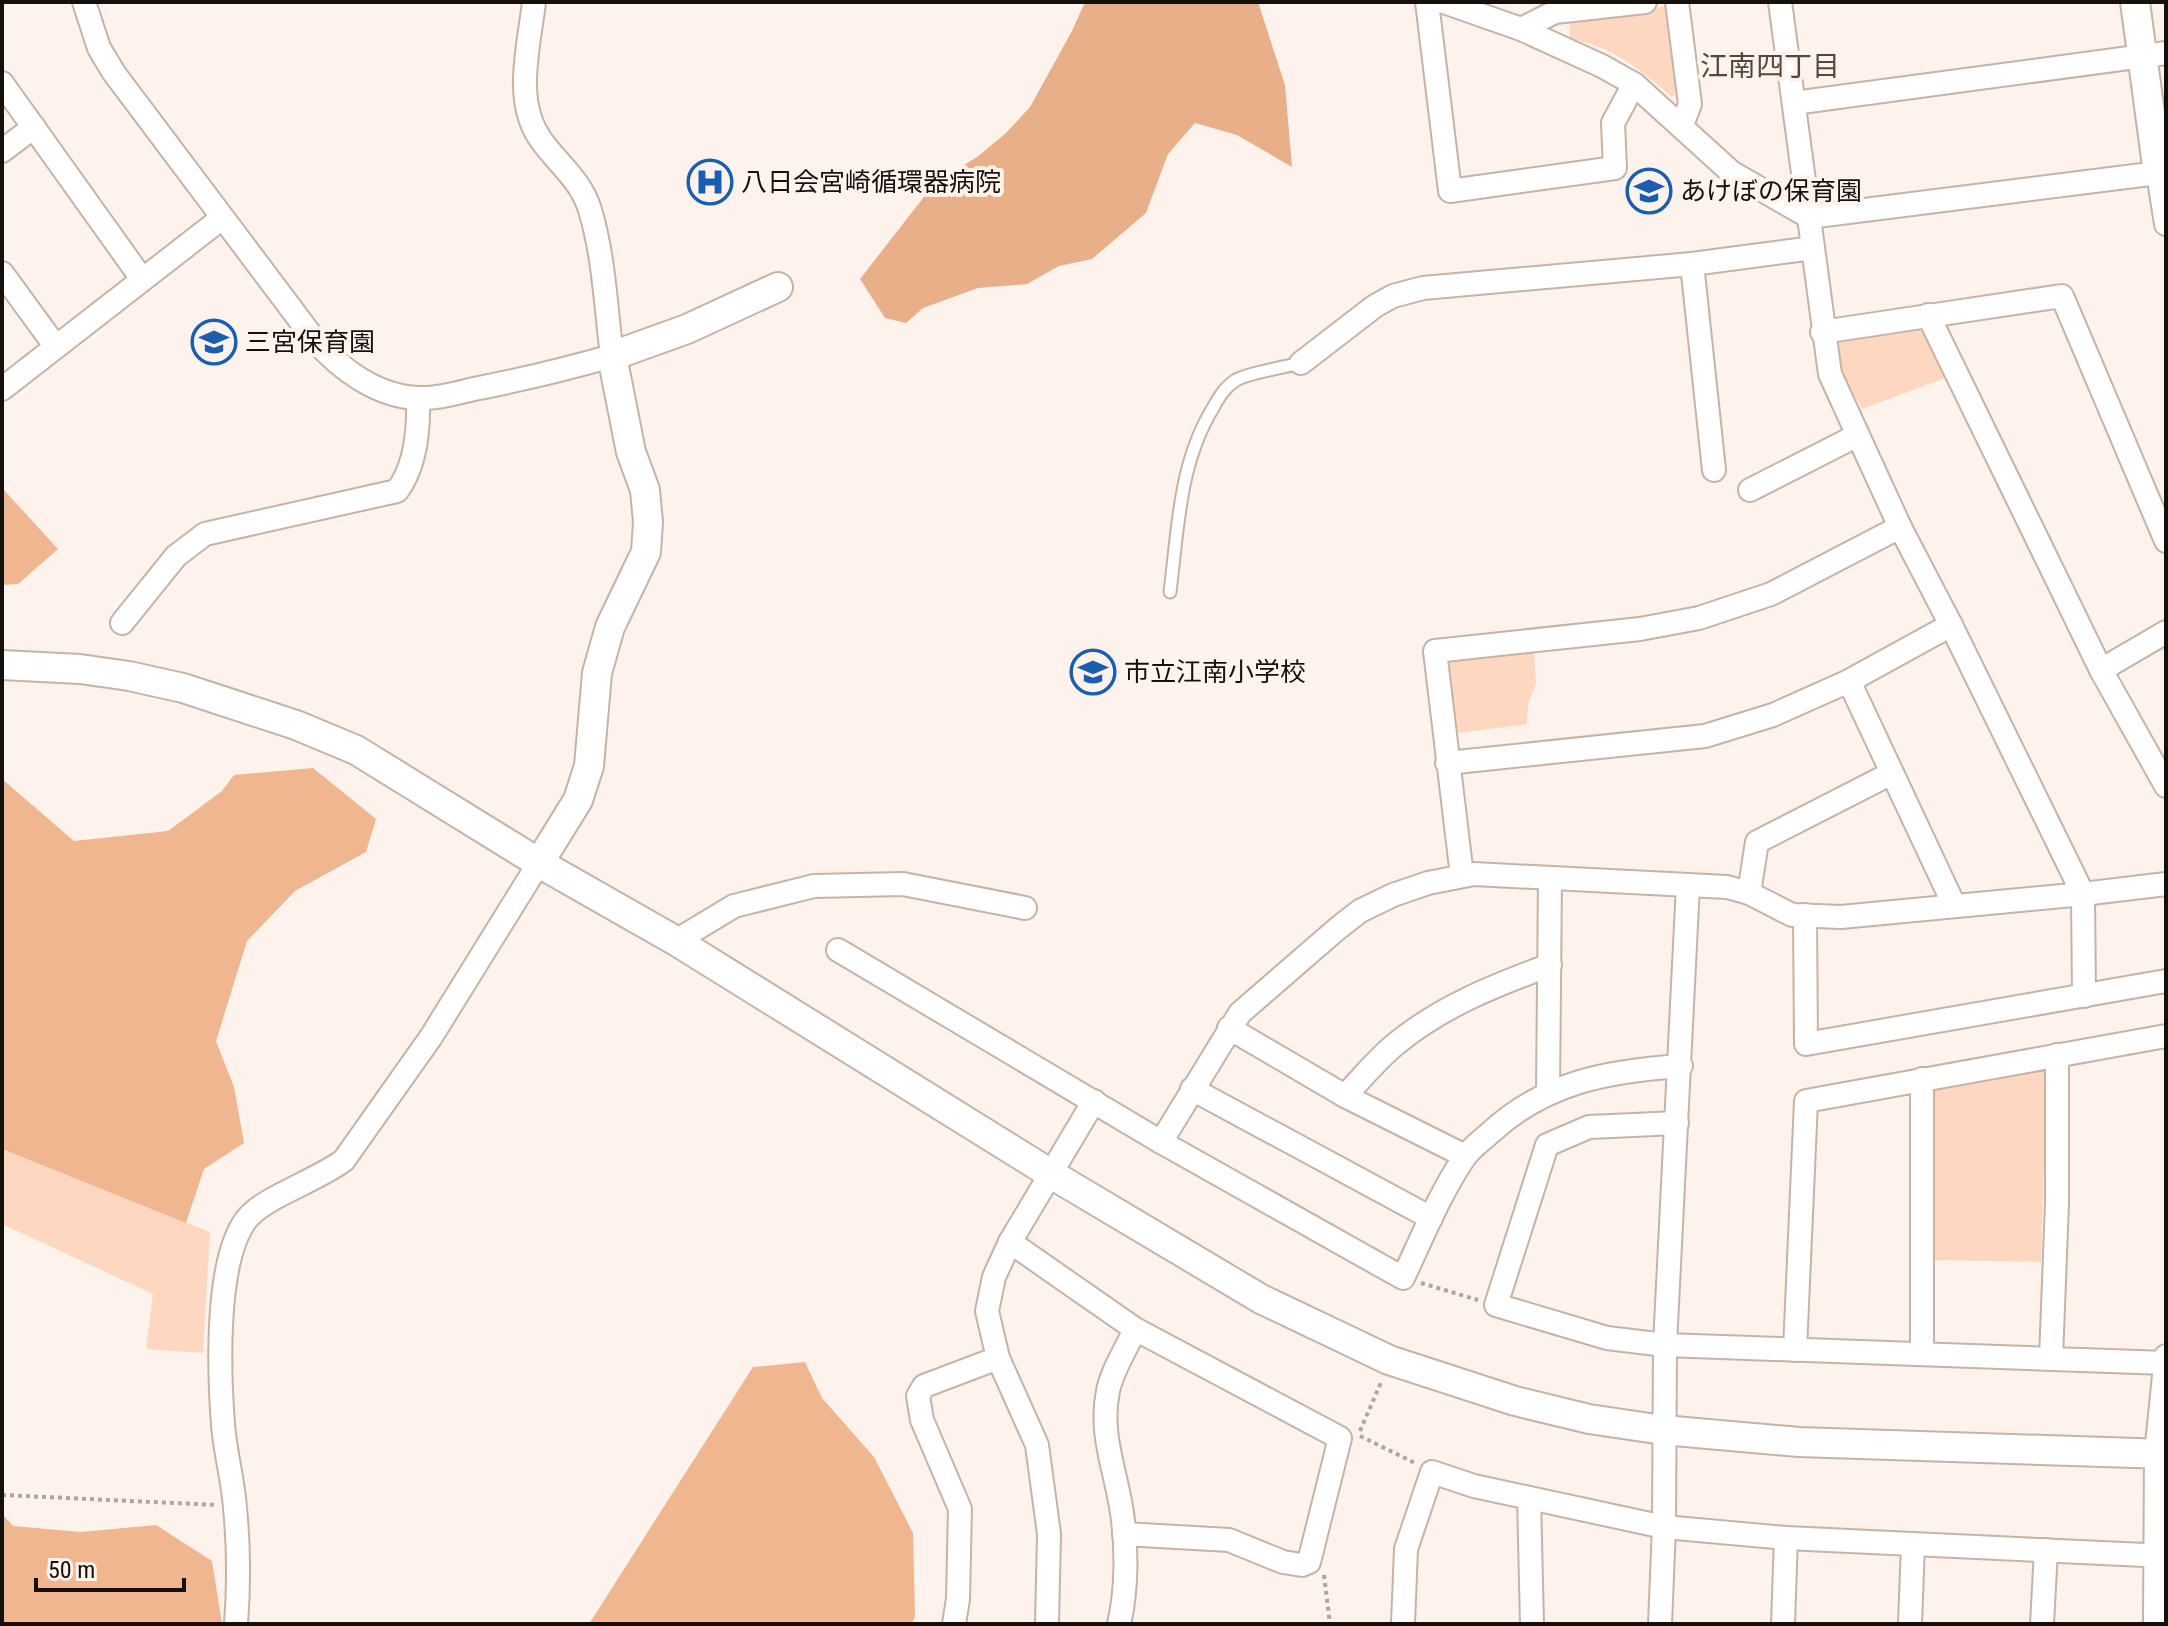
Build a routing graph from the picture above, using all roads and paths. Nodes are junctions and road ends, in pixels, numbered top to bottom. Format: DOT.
graph roads {
  1 [pos="84,2"];
  2 [pos="534,2"];
  3 [pos="1427,2"];
  4 [pos="1444,2"];
  5 [pos="1645,2"];
  6 [pos="1677,2"];
  7 [pos="1780,2"];
  8 [pos="2135,2"];
  9 [pos="1521,29"];
  10 [pos="2154,55"];
  11 [pos="2,83"];
  12 [pos="1634,84"];
  13 [pos="1794,103"];
  14 [pos="1682,125"];
  15 [pos="34,127"];
  16 [pos="2,151"];
  17 [pos="2162,173"];
  18 [pos="1809,217"];
  19 [pos="222,218"];
  20 [pos="2166,224"];
  21 [pos="1813,248"];
  22 [pos="1692,264"];
  23 [pos="2,273"];
  24 [pos="142,279"];
  25 [pos="778,287"];
  26 [pos="1928,315"];
  27 [pos="1822,332"];
  28 [pos="56,347"];
  29 [pos="612,356"];
  30 [pos="1301,363"];
  31 [pos="2,389"];
  32 [pos="418,398"];
  33 [pos="1856,436"];
  34 [pos="1714,470"];
  35 [pos="1750,490"];
  36 [pos="1900,527"];
  37 [pos="2166,541"];
  38 [pos="1170,592"];
  39 [pos="122,623"];
  40 [pos="1951,625"];
  41 [pos="2166,632"];
  42 [pos="2,665"];
  43 [pos="2101,670"];
  44 [pos="1849,681"];
  45 [pos="1447,763"];
  46 [pos="1892,773"];
  47 [pos="2166,786"];
  48 [pos="539,863"];
  49 [pos="1462,876"];
  50 [pos="1550,878"];
  51 [pos="2166,884"];
  52 [pos="1688,885"];
  53 [pos="1749,893"];
  54 [pos="2083,894"];
  55 [pos="1954,905"];
  56 [pos="1025,908"];
  57 [pos="1805,915"];
  58 [pos="676,941"];
  59 [pos="838,950"];
  60 [pos="1550,965"];
  61 [pos="2166,981"];
  62 [pos="2084,996"];
  63 [pos="1229,1028"];
  64 [pos="2166,1036"];
  65 [pos="2057,1055"];
  66 [pos="1681,1066"];
  67 [pos="1922,1079"];
  68 [pos="1192,1089"];
  69 [pos="1548,1092"];
  70 [pos="1345,1096"];
  71 [pos="1094,1101"];
  72 [pos="1677,1123"];
  73 [pos="1161,1142"];
  74 [pos="1465,1156"];
  75 [pos="1051,1174"];
  76 [pos="1431,1218"];
  77 [pos="1010,1242"];
  78 [pos="1403,1278"];
  79 [pos="1496,1305"];
  80 [pos="1135,1329"];
  81 [pos="1665,1345"];
  82 [pos="1795,1350"];
  83 [pos="1922,1354"];
  84 [pos="2166,1356"];
  85 [pos="998,1358"];
  86 [pos="2051,1358"];
  87 [pos="2166,1363"];
  88 [pos="1663,1430"];
  89 [pos="1358,1435"];
  90 [pos="2161,1454"];
  91 [pos="1432,1472"];
  92 [pos="2,1495"];
  93 [pos="1529,1498"];
  94 [pos="235,1506"];
  95 [pos="1664,1527"];
  96 [pos="1124,1534"];
  97 [pos="1786,1538"];
  98 [pos="1913,1544"];
  99 [pos="2046,1550"];
  100 [pos="2161,1555"];
  101 [pos="236,1624"];
  102 [pos="954,1624"];
  103 [pos="1047,1624"];
  104 [pos="1119,1624"];
  105 [pos="1403,1624"];
  106 [pos="1532,1624"];
  107 [pos="1660,1624"];
  108 [pos="1783,1624"];
  109 [pos="1910,1624"];
  110 [pos="2042,1624"];
  111 [pos="2155,1624"];
  1 -- 19 [label="street"];
  2 -- 29 [label="street"];
  3 -- 12 [label="street"];
  4 -- 9 [label="street"];
  5 -- 9 [label="street"];
  6 -- 14 [label="street"];
  7 -- 13 [label="street"];
  8 -- 10 [label="street"];
  9 -- 12 [label="street"];
  10 -- 13 [label="street"];
  10 -- 17 [label="street"];
  11 -- 15 [label="street"];
  12 -- 14 [label="street"];
  13 -- 18 [label="street"];
  14 -- 18 [label="street"];
  15 -- 16 [label="street"];
  15 -- 24 [label="street"];
  17 -- 18 [label="street"];
  17 -- 20 [label="street"];
  18 -- 21 [label="street"];
  19 -- 24 [label="street"];
  19 -- 32 [label="street"];
  21 -- 22 [label="street"];
  21 -- 27 [label="street"];
  22 -- 30 [label="street"];
  22 -- 34 [label="street"];
  23 -- 28 [label="street"];
  24 -- 28 [label="street"];
  25 -- 29 [label="street"];
  26 -- 27 [label="street"];
  26 -- 37 [label="street"];
  26 -- 43 [label="street"];
  27 -- 33 [label="street"];
  28 -- 31 [label="street"];
  29 -- 32 [label="street"];
  29 -- 48 [label="street"];
  30 -- 38 [label="lane"];
  32 -- 39 [label="street"];
  33 -- 35 [label="street"];
  33 -- 36 [label="street"];
  36 -- 40 [label="street"];
  36 -- 45 [label="street"];
  40 -- 44 [label="street"];
  40 -- 54 [label="street"];
  41 -- 43 [label="street"];
  42 -- 48 [label="street"];
  43 -- 47 [label="street"];
  44 -- 45 [label="street"];
  44 -- 46 [label="street"];
  45 -- 49 [label="street"];
  46 -- 53 [label="street"];
  46 -- 55 [label="street"];
  48 -- 58 [label="street"];
  48 -- 94 [label="street"];
  49 -- 50 [label="street"];
  49 -- 63 [label="street"];
  50 -- 52 [label="street"];
  50 -- 60 [label="street"];
  51 -- 54 [label="street"];
  52 -- 53 [label="street"];
  52 -- 66 [label="street"];
  53 -- 57 [label="street"];
  54 -- 55 [label="street"];
  54 -- 62 [label="street"];
  55 -- 57 [label="street"];
  56 -- 58 [label="street"];
  57 -- 62 [label="street"];
  58 -- 75 [label="street"];
  59 -- 71 [label="street"];
  60 -- 69 [label="street"];
  60 -- 70 [label="street"];
  61 -- 62 [label="street"];
  63 -- 68 [label="street"];
  63 -- 70 [label="street"];
  64 -- 65 [label="street"];
  65 -- 67 [label="street"];
  65 -- 86 [label="street"];
  66 -- 69 [label="street"];
  66 -- 72 [label="street"];
  67 -- 82 [label="street"];
  67 -- 83 [label="street"];
  68 -- 73 [label="street"];
  68 -- 76 [label="street"];
  69 -- 74 [label="street"];
  70 -- 74 [label="street"];
  71 -- 73 [label="street"];
  71 -- 75 [label="street"];
  72 -- 79 [label="street"];
  72 -- 81 [label="street"];
  73 -- 78 [label="street"];
  74 -- 76 [label="street"];
  75 -- 77 [label="street"];
  75 -- 88 [label="street"];
  76 -- 78 [label="street"];
  77 -- 80 [label="street"];
  77 -- 85 [label="street"];
  78 -- 79 [label="path"];
  79 -- 81 [label="street"];
  80 -- 96 [label="street"];
  80 -- 96 [label="street"];
  81 -- 82 [label="street"];
  81 -- 88 [label="street"];
  82 -- 83 [label="street"];
  83 -- 86 [label="street"];
  84 -- 87 [label="street"];
  85 -- 102 [label="street"];
  85 -- 103 [label="street"];
  86 -- 87 [label="street"];
  87 -- 90 [label="street"];
  88 -- 90 [label="street"];
  88 -- 95 [label="street"];
  89 -- 91 [label="path"];
  90 -- 100 [label="street"];
  91 -- 93 [label="street"];
  91 -- 105 [label="street"];
  92 -- 94 [label="path"];
  93 -- 95 [label="street"];
  93 -- 106 [label="street"];
  94 -- 101 [label="street"];
  95 -- 97 [label="street"];
  95 -- 107 [label="street"];
  96 -- 104 [label="street"];
  97 -- 98 [label="street"];
  97 -- 108 [label="street"];
  98 -- 99 [label="street"];
  98 -- 109 [label="street"];
  99 -- 100 [label="street"];
  99 -- 110 [label="street"];
  100 -- 111 [label="street"];
}
